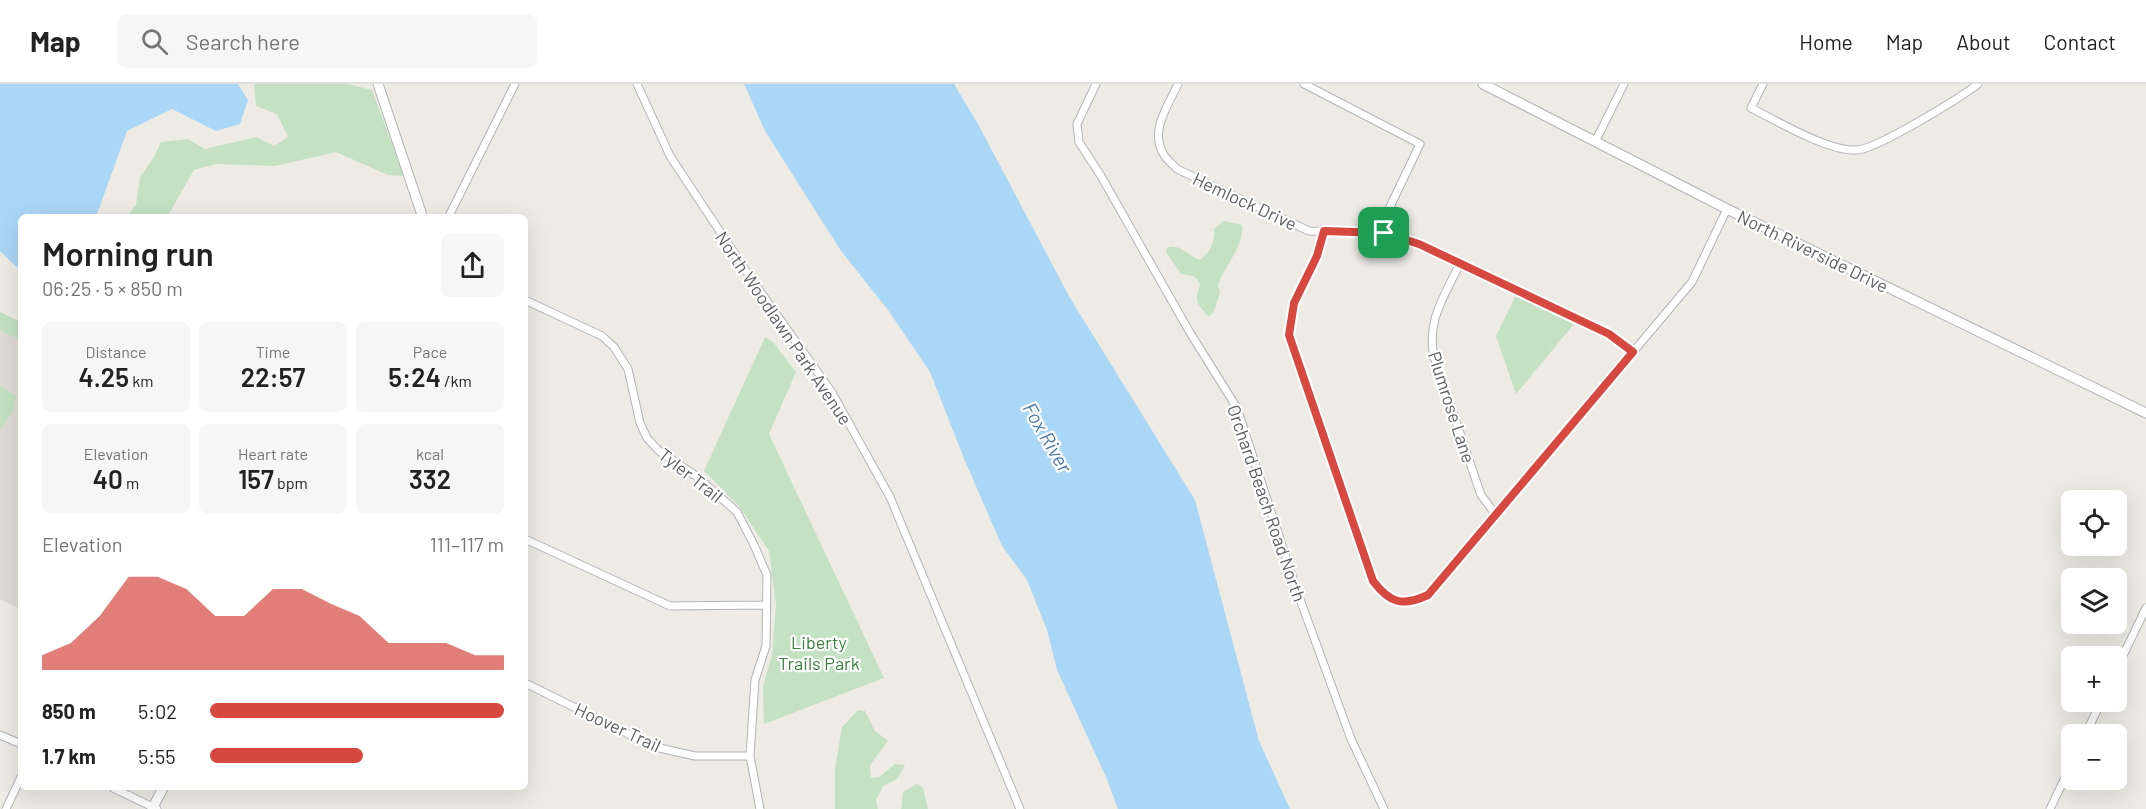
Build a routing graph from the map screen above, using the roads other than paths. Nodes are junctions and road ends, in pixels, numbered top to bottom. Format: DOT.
graph roads {
  1 [pos="378,84"];
  2 [pos="515,84"];
  3 [pos="637,84"];
  4 [pos="1096,84"];
  5 [pos="1178,84"];
  6 [pos="1304,84"];
  7 [pos="1483,84"];
  8 [pos="1624,84"];
  9 [pos="1762,84"];
  10 [pos="1978,84"];
  11 [pos="1595,142"];
  12 [pos="1727,208"];
  13 [pos="422,214"];
  14 [pos="450,214"];
  15 [pos="1324,231"];
  16 [pos="1384,233"];
  17 [pos="1460,263"];
  18 [pos="528,301"];
  19 [pos="1633,352"];
  20 [pos="2146,413"];
  21 [pos="1496,515"];
  22 [pos="528,540"];
  23 [pos="766,605"];
  24 [pos="2146,608"];
  25 [pos="2127,647"];
  26 [pos="528,684"];
  27 [pos="0,735"];
  28 [pos="18,743"];
  29 [pos="750,756"];
  30 [pos="18,783"];
  31 [pos="2061,786"];
  32 [pos="117,790"];
  33 [pos="162,790"];
  34 [pos="154,808"];
  35 [pos="6,809"];
  36 [pos="760,809"];
  37 [pos="1020,809"];
  38 [pos="1384,809"];
  39 [pos="2050,809"];
  1 -- 13 [label="street"];
  2 -- 14 [label="street"];
  3 -- 37 [label="street, North Woodlawn Park Avenue"];
  4 -- 38 [label="street, Orchard Beach Road North"];
  5 -- 15 [label="street, Hemlock Drive"];
  6 -- 16 [label="street"];
  7 -- 11 [label="street, North Riverside Drive"];
  8 -- 11 [label="street"];
  9 -- 10 [label="street"];
  11 -- 12 [label="street, North Riverside Drive"];
  12 -- 19 [label="street"];
  12 -- 20 [label="street, North Riverside Drive"];
  15 -- 16 [label="street, Hemlock Drive"];
  15 -- 21 [label="street"];
  16 -- 17 [label="street, Hemlock Drive"];
  17 -- 19 [label="street, Hemlock Drive"];
  17 -- 21 [label="street, Plumrose Lane"];
  18 -- 23 [label="street, Tyler Trail"];
  19 -- 21 [label="street"];
  22 -- 23 [label="street"];
  23 -- 29 [label="street, Tyler Trail"];
  24 -- 25 [label="street"];
  26 -- 29 [label="street, Hoover Trail"];
  27 -- 28 [label="street"];
  29 -- 36 [label="street, Tyler Trail"];
  30 -- 35 [label="street"];
  31 -- 39 [label="street"];
  32 -- 34 [label="street"];
  33 -- 34 [label="street"];
}
